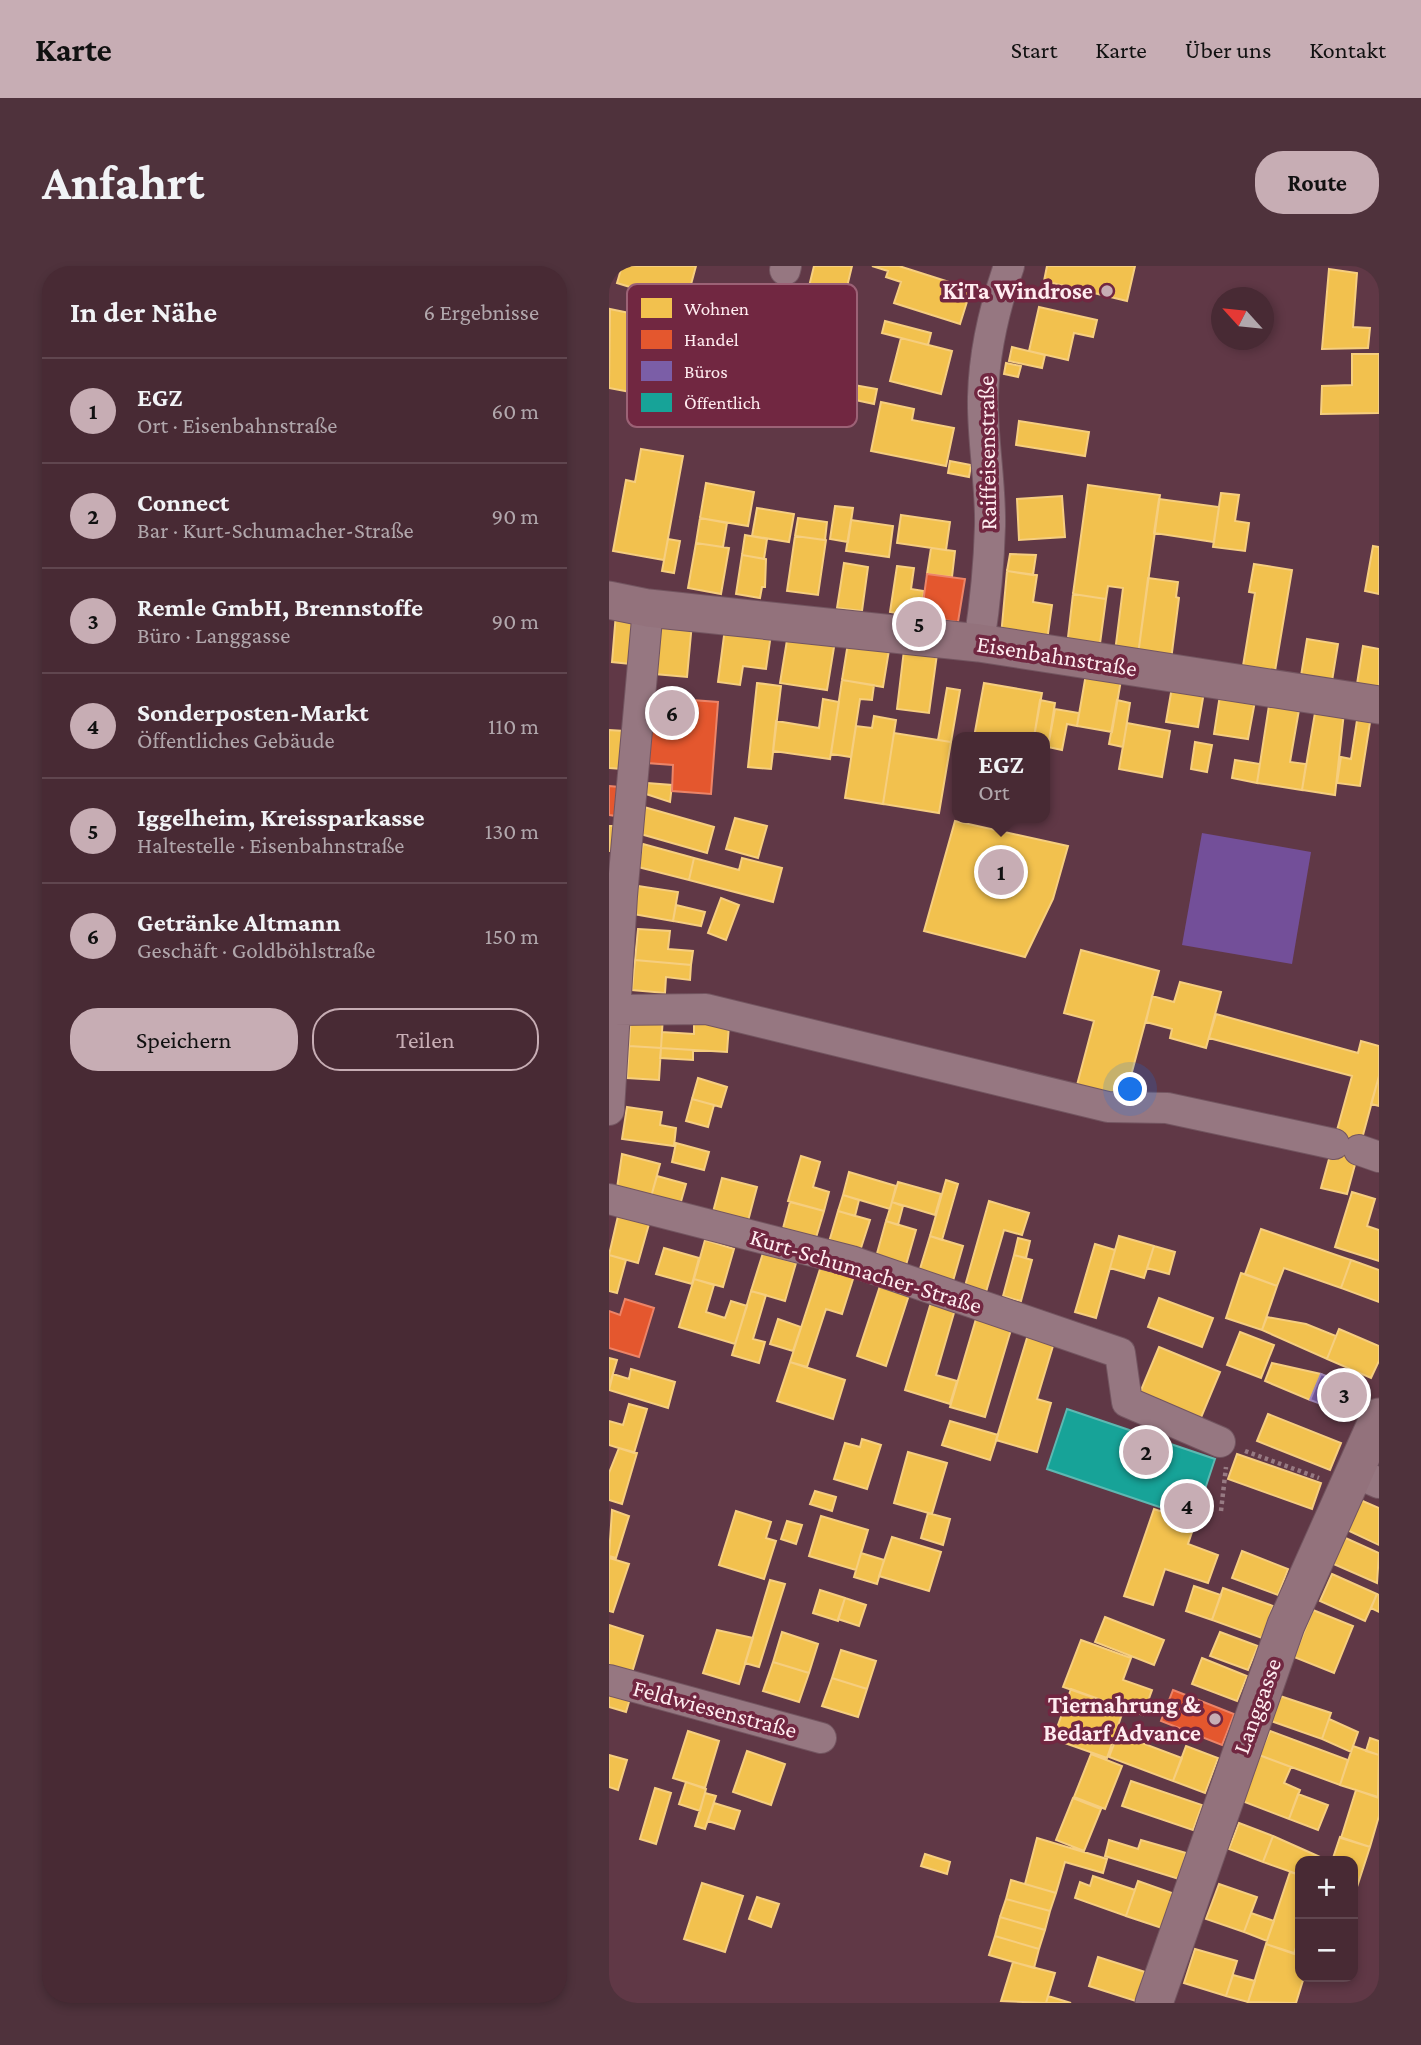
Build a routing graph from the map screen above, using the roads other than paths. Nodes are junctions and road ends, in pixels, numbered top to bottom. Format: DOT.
graph roads {
  1 [pos="1009,266"];
  2 [pos="609,600"];
  3 [pos="648,608"];
  4 [pos="979,643"];
  5 [pos="1379,705"];
  6 [pos="614,1010"];
  7 [pos="609,1110"];
  8 [pos="1357,1150"];
  9 [pos="609,1199"];
  10 [pos="1379,1418"];
  11 [pos="1224,1444"];
  12 [pos="1360,1481"];
  13 [pos="609,1680"];
  14 [pos="821,1738"];
  15 [pos="1154,2003"];
  1 -- 4 [label="street, Raiffeisenstraße"];
  2 -- 3 [label="main road, Eisenbahnstraße"];
  3 -- 4 [label="main road, Eisenbahnstraße"];
  3 -- 6 [label="street"];
  4 -- 5 [label="main road, Eisenbahnstraße"];
  6 -- 7 [label="street"];
  6 -- 8 [label="street"];
  9 -- 11 [label="street, Kurt-Schumacher-Straße"];
  10 -- 12 [label="main road, Langgasse"];
  12 -- 15 [label="main road, Langgasse"];
  13 -- 14 [label="street, Feldwiesenstraße"];
}
